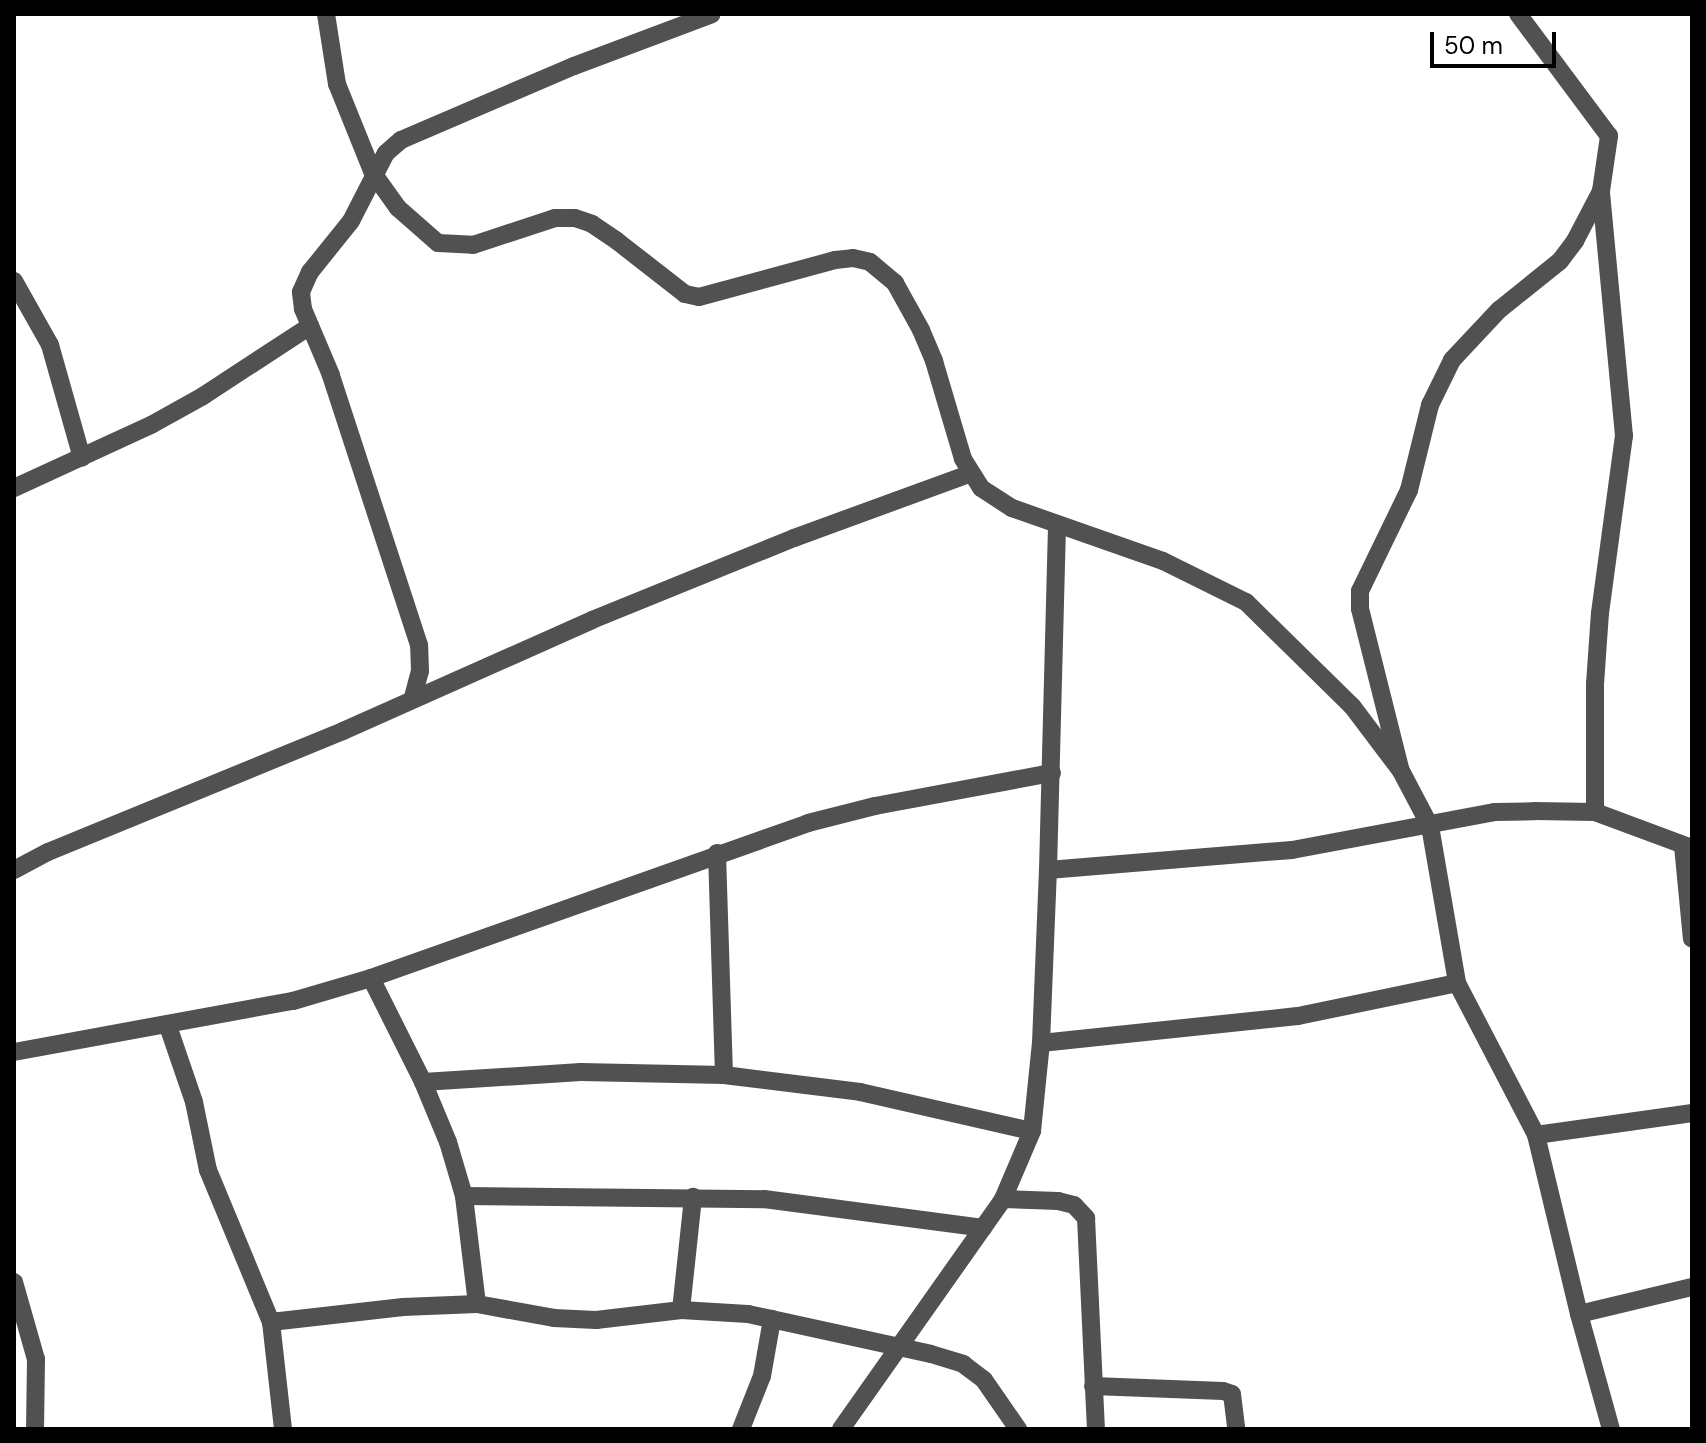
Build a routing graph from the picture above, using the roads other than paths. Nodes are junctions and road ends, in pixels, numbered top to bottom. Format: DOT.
graph roads {
  1 [pos="326,14"];
  2 [pos="712,14"];
  3 [pos="1518,14"];
  4 [pos="373,173"];
  5 [pos="1601,191"];
  6 [pos="14,281"];
  7 [pos="310,326"];
  8 [pos="82,458"];
  9 [pos="969,474"];
  10 [pos="14,488"];
  11 [pos="1057,525"];
  12 [pos="413,697"];
  13 [pos="1401,771"];
  14 [pos="1052,773"];
  15 [pos="1595,812"];
  16 [pos="1430,826"];
  17 [pos="1687,847"];
  18 [pos="717,853"];
  19 [pos="14,870"];
  20 [pos="1048,870"];
  21 [pos="1692,939"];
  22 [pos="371,978"];
  23 [pos="1457,983"];
  24 [pos="168,1026"];
  25 [pos="1041,1043"];
  26 [pos="14,1052"];
  27 [pos="724,1075"];
  28 [pos="423,1082"];
  29 [pos="1692,1113"];
  30 [pos="1032,1131"];
  31 [pos="1536,1135"];
  32 [pos="464,1196"];
  33 [pos="693,1197"];
  34 [pos="1003,1199"];
  35 [pos="983,1228"];
  36 [pos="14,1282"];
  37 [pos="1692,1287"];
  38 [pos="477,1304"];
  39 [pos="681,1310"];
  40 [pos="1579,1314"];
  41 [pos="772,1319"];
  42 [pos="271,1322"];
  43 [pos="901,1347"];
  44 [pos="1093,1386"];
  45 [pos="35,1429"];
  46 [pos="283,1429"];
  47 [pos="741,1429"];
  48 [pos="841,1429"];
  49 [pos="1018,1429"];
  50 [pos="1096,1429"];
  51 [pos="1236,1429"];
  52 [pos="1611,1429"];
  1 -- 4 [label="street"];
  2 -- 4 [label="street"];
  3 -- 5 [label="street"];
  4 -- 7 [label="street"];
  4 -- 9 [label="street"];
  5 -- 13 [label="street"];
  5 -- 15 [label="street"];
  6 -- 8 [label="street"];
  7 -- 8 [label="street"];
  7 -- 12 [label="street"];
  8 -- 10 [label="street"];
  9 -- 11 [label="street"];
  9 -- 12 [label="street"];
  11 -- 13 [label="street"];
  11 -- 14 [label="street"];
  12 -- 19 [label="street"];
  13 -- 16 [label="street"];
  14 -- 18 [label="street"];
  14 -- 20 [label="street"];
  15 -- 16 [label="street"];
  15 -- 17 [label="street"];
  16 -- 20 [label="street"];
  16 -- 23 [label="street"];
  17 -- 21 [label="street"];
  18 -- 22 [label="street"];
  18 -- 27 [label="street"];
  20 -- 25 [label="street"];
  22 -- 24 [label="street"];
  22 -- 28 [label="street"];
  23 -- 25 [label="street"];
  23 -- 31 [label="street"];
  24 -- 26 [label="street"];
  24 -- 42 [label="street"];
  25 -- 30 [label="street"];
  27 -- 28 [label="street"];
  27 -- 30 [label="street"];
  28 -- 32 [label="street"];
  29 -- 31 [label="street"];
  30 -- 34 [label="street"];
  31 -- 40 [label="street"];
  32 -- 33 [label="street"];
  32 -- 38 [label="street"];
  33 -- 35 [label="street"];
  33 -- 39 [label="street"];
  34 -- 35 [label="street"];
  34 -- 44 [label="street"];
  35 -- 43 [label="street"];
  36 -- 45 [label="street"];
  37 -- 40 [label="street"];
  38 -- 39 [label="street"];
  38 -- 42 [label="street"];
  39 -- 41 [label="street"];
  40 -- 52 [label="street"];
  41 -- 43 [label="street"];
  41 -- 47 [label="street"];
  42 -- 46 [label="street"];
  43 -- 48 [label="street"];
  43 -- 49 [label="street"];
  44 -- 50 [label="street"];
  44 -- 51 [label="street"];
}
